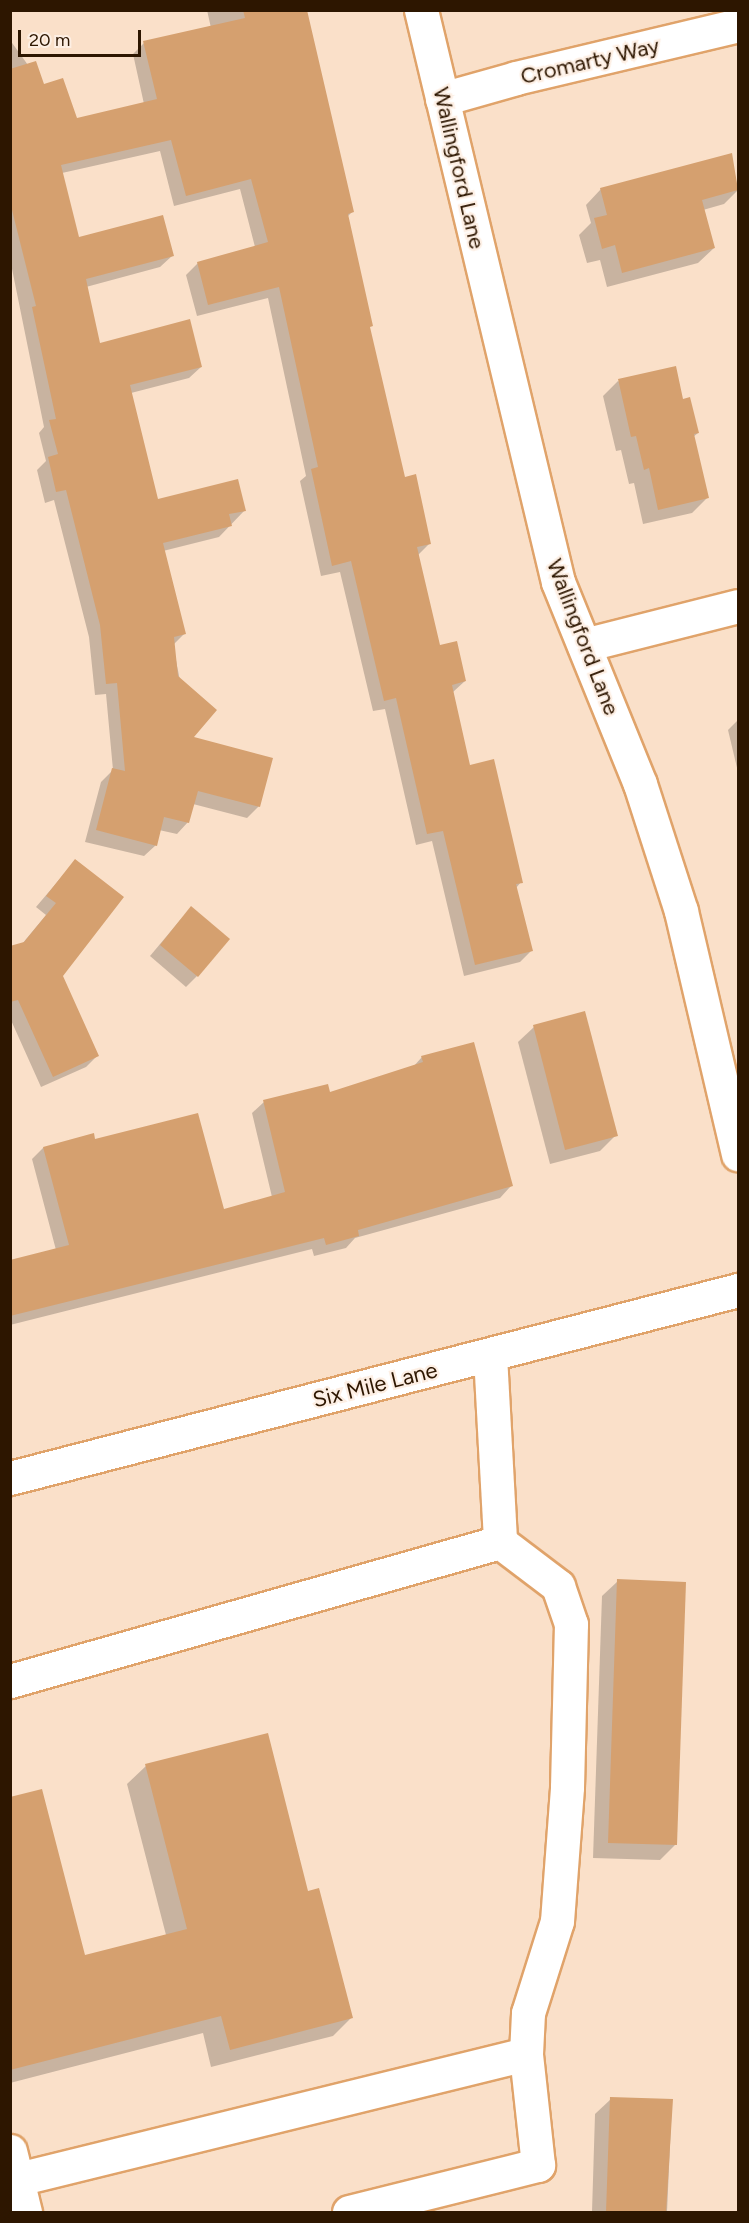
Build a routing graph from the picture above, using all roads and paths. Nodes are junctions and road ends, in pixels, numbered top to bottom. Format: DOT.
graph roads {
  1 [pos="421,10"];
  2 [pos="738,25"];
  3 [pos="442,99"];
  4 [pos="738,606"];
  5 [pos="584,645"];
  6 [pos="738,1154"];
  7 [pos="738,1290"];
  8 [pos="490,1355"];
  9 [pos="10,1478"];
  10 [pos="501,1542"];
  11 [pos="10,1681"];
  12 [pos="526,2054"];
  13 [pos="14,2165"];
  14 [pos="25,2212"];
  15 [pos="349,2212"];
  1 -- 3 [label="street, Wallingford Lane"];
  2 -- 3 [label="street, Cromarty Way"];
  3 -- 5 [label="street, Wallingford Lane"];
  4 -- 5 [label="street"];
  5 -- 6 [label="street, Wallingford Lane"];
  7 -- 8 [label="street, Six Mile Lane"];
  8 -- 9 [label="street, Six Mile Lane"];
  8 -- 10 [label="street"];
  10 -- 11 [label="street"];
  10 -- 12 [label="street"];
  12 -- 13 [label="street"];
  12 -- 15 [label="street"];
  13 -- 14 [label="street"];
}
